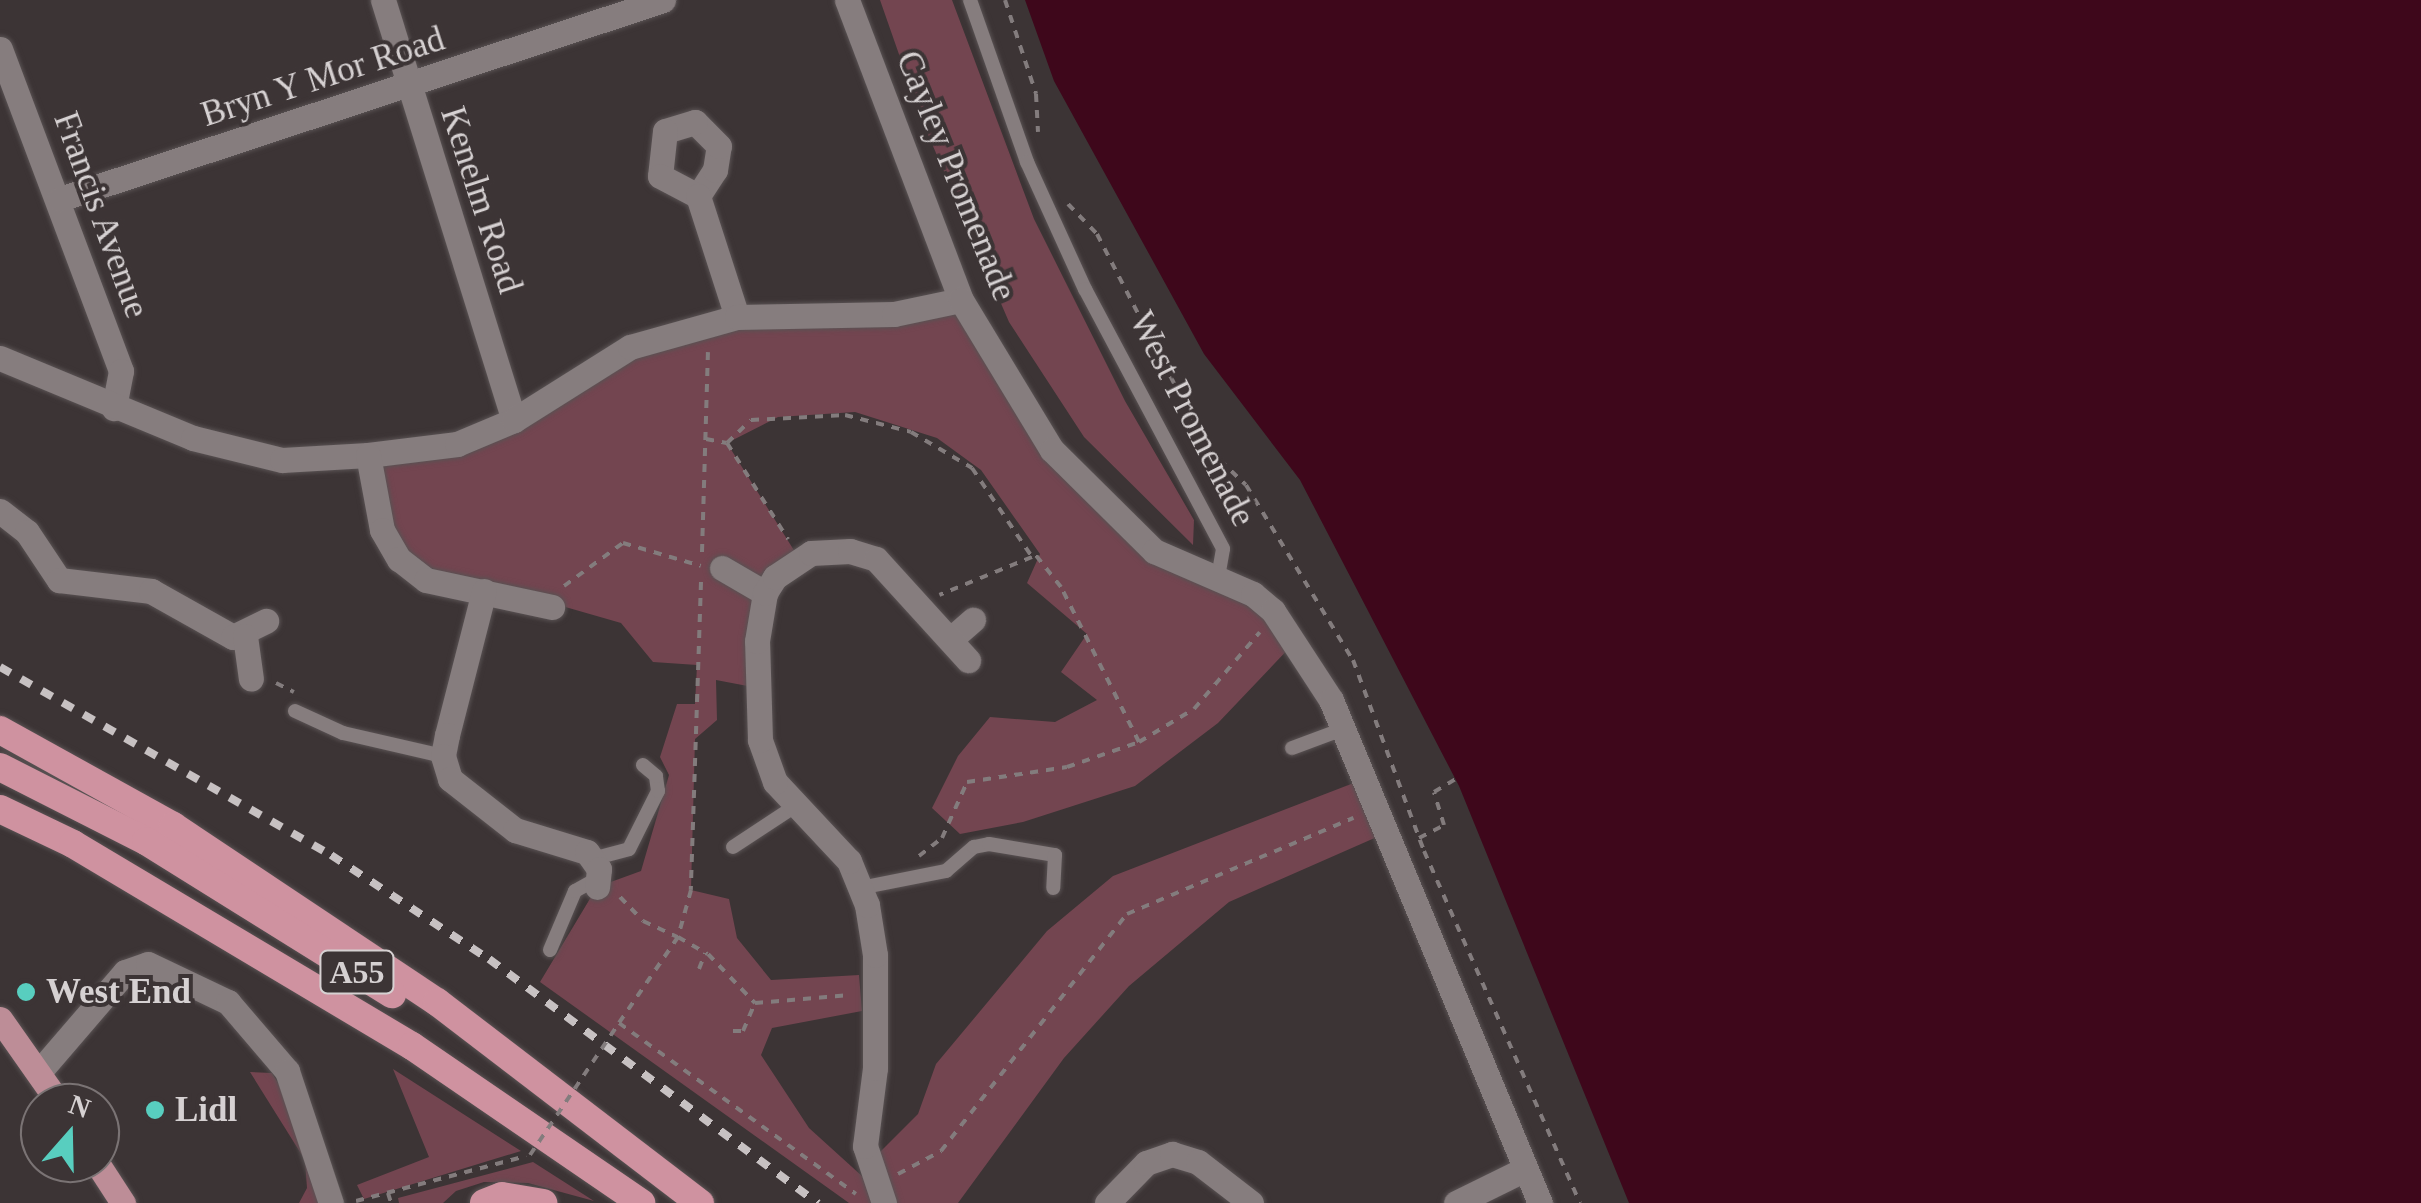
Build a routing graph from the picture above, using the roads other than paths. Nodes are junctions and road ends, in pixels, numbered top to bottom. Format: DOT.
graph roads {
  1 [pos="383,0"];
  2 [pos="663,0"];
  3 [pos="847,0"];
  4 [pos="970,0"];
  5 [pos="0,49"];
  6 [pos="408,87"];
  7 [pos="698,196"];
  8 [pos="60,199"];
  9 [pos="962,300"];
  10 [pos="737,317"];
  11 [pos="0,358"];
  12 [pos="114,408"];
  13 [pos="514,420"];
  14 [pos="368,456"];
  15 [pos="0,511"];
  16 [pos="712,567"];
  17 [pos="1218,576"];
  18 [pos="484,590"];
  19 [pos="765,593"];
  20 [pos="552,608"];
  21 [pos="973,620"];
  22 [pos="952,638"];
  23 [pos="968,660"];
  24 [pos="250,675"];
  25 [pos="295,711"];
  26 [pos="1342,729"];
  27 [pos="0,730"];
  28 [pos="1292,748"];
  29 [pos="443,756"];
  30 [pos="643,766"];
  31 [pos="0,768"];
  32 [pos="797,805"];
  33 [pos="0,809"];
  34 [pos="733,847"];
  35 [pos="596,874"];
  36 [pos="860,888"];
  37 [pos="1053,888"];
  38 [pos="550,950"];
  39 [pos="0,1019"];
  40 [pos="39,1072"];
  41 [pos="46,1083"];
  42 [pos="1525,1169"];
  43 [pos="875,1198"];
  44 [pos="332,1203"];
  45 [pos="484,1203"];
  46 [pos="543,1203"];
  47 [pos="640,1203"];
  48 [pos="700,1203"];
  49 [pos="1107,1203"];
  50 [pos="1251,1203"];
  51 [pos="1456,1203"];
  52 [pos="1540,1203"];
  1 -- 6 [label="street, Kenelm Road"];
  2 -- 6 [label="street, Bryn Y Mor Road"];
  3 -- 9 [label="street, Cayley Promenade"];
  4 -- 17 [label="lane, West Promenade"];
  5 -- 8 [label="street, Francis Avenue"];
  6 -- 8 [label="street, Bryn Y Mor Road"];
  6 -- 13 [label="street, Kenelm Road"];
  7 -- 10 [label="street"];
  8 -- 12 [label="street, Francis Avenue"];
  9 -- 10 [label="street"];
  9 -- 17 [label="street, Cayley Promenade"];
  10 -- 13 [label="street"];
  11 -- 12 [label="street"];
  12 -- 14 [label="street"];
  13 -- 14 [label="street"];
  14 -- 18 [label="street"];
  15 -- 24 [label="street"];
  16 -- 19 [label="street"];
  17 -- 26 [label="street, West Promenade"];
  18 -- 20 [label="street"];
  18 -- 29 [label="street"];
  19 -- 22 [label="street"];
  19 -- 32 [label="street"];
  21 -- 22 [label="street"];
  22 -- 23 [label="street"];
  25 -- 29 [label="lane"];
  26 -- 28 [label="lane"];
  26 -- 42 [label="street, West Promenade"];
  27 -- 48 [label="highway"];
  29 -- 35 [label="street"];
  30 -- 35 [label="lane"];
  31 -- 48 [label="highway, A55"];
  32 -- 34 [label="lane"];
  32 -- 36 [label="street"];
  33 -- 47 [label="highway, A55"];
  35 -- 38 [label="lane"];
  36 -- 37 [label="lane"];
  36 -- 43 [label="street"];
  39 -- 40 [label="main road"];
  40 -- 41 [label="main road"];
  40 -- 44 [label="street"];
  42 -- 51 [label="street"];
  42 -- 52 [label="street, West Promenade"];
  45 -- 46 [label="highway"];
  49 -- 50 [label="street"];
}
